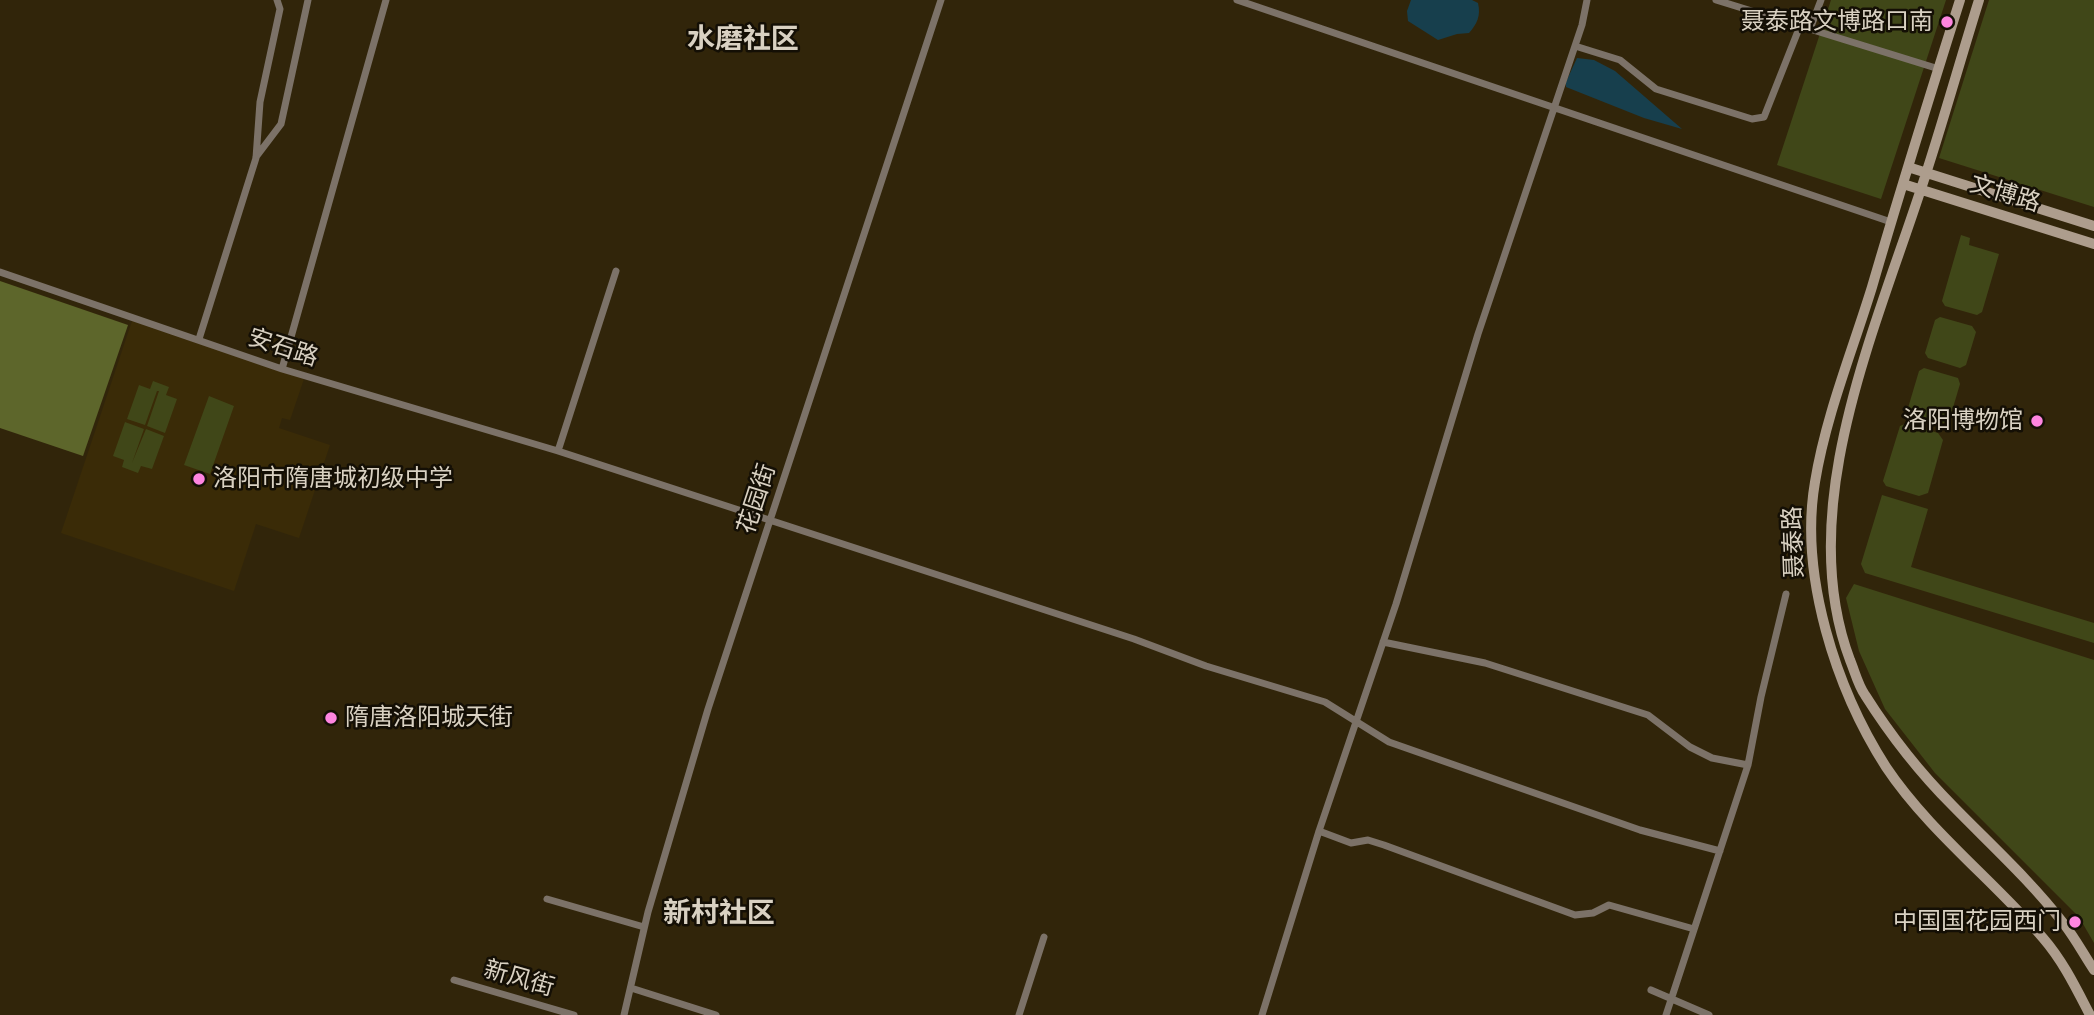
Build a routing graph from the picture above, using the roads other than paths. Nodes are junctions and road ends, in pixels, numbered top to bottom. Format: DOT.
graph roads {
  1 [pos="277,0"];
  2 [pos="308,0"];
  3 [pos="386,0"];
  4 [pos="942,0"];
  5 [pos="1237,0"];
  6 [pos="1587,0"];
  7 [pos="1716,0"];
  8 [pos="1821,0"];
  9 [pos="1960,0"];
  10 [pos="1979,0"];
  11 [pos="1800,26"];
  12 [pos="1810,29"];
  13 [pos="1575,46"];
  14 [pos="1939,69"];
  15 [pos="1555,108"];
  16 [pos="256,158"];
  17 [pos="1908,167"];
  18 [pos="1926,173"];
  19 [pos="1903,184"];
  20 [pos="1921,190"];
  21 [pos="1891,222"];
  22 [pos="2094,226"];
  23 [pos="2094,244"];
  24 [pos="616,271"];
  25 [pos="0,272"];
  26 [pos="199,339"];
  27 [pos="282,369"];
  28 [pos="558,451"];
  29 [pos="770,520"];
  30 [pos="1786,594"];
  31 [pos="1383,642"];
  32 [pos="1357,720"];
  33 [pos="1748,765"];
  34 [pos="1319,831"];
  35 [pos="1720,851"];
  36 [pos="547,899"];
  37 [pos="644,927"];
  38 [pos="1694,929"];
  39 [pos="1044,937"];
  40 [pos="2094,970"];
  41 [pos="454,981"];
  42 [pos="631,988"];
  43 [pos="1651,990"];
  44 [pos="1671,999"];
  45 [pos="574,1015"];
  46 [pos="624,1015"];
  47 [pos="716,1015"];
  48 [pos="1019,1015"];
  49 [pos="1262,1015"];
  50 [pos="1666,1015"];
  51 [pos="1709,1015"];
  52 [pos="2090,1015"];
  1 -- 16 [label="street"];
  2 -- 16 [label="street"];
  3 -- 27 [label="street"];
  4 -- 29 [label="street, 花园街"];
  5 -- 15 [label="street"];
  6 -- 13 [label="street"];
  7 -- 11 [label="street"];
  8 -- 12 [label="street"];
  9 -- 14 [label="main road, 聂泰路"];
  10 -- 18 [label="main road, 聂泰路"];
  11 -- 12 [label="street"];
  11 -- 13 [label="street"];
  12 -- 14 [label="street"];
  13 -- 15 [label="street"];
  14 -- 17 [label="main road, 聂泰路"];
  15 -- 21 [label="street"];
  15 -- 31 [label="street"];
  16 -- 26 [label="street"];
  17 -- 18 [label="main road, 文博路"];
  17 -- 19 [label="main road, 聂泰路"];
  18 -- 20 [label="main road, 聂泰路"];
  18 -- 22 [label="main road, 文博路"];
  19 -- 20 [label="main road, 文博路"];
  19 -- 21 [label="main road, 聂泰路"];
  20 -- 23 [label="main road, 文博路"];
  20 -- 40 [label="main road, 聂泰路"];
  21 -- 52 [label="main road, 聂泰路"];
  24 -- 28 [label="street"];
  25 -- 26 [label="street, 安石路"];
  26 -- 27 [label="street, 安石路"];
  27 -- 28 [label="street, 安石路"];
  28 -- 29 [label="street, 安石路"];
  29 -- 32 [label="street, 安石路"];
  29 -- 37 [label="street, 花园街"];
  30 -- 33 [label="street"];
  31 -- 32 [label="street"];
  31 -- 33 [label="street"];
  32 -- 34 [label="street"];
  32 -- 35 [label="street, 安石路"];
  33 -- 35 [label="street"];
  34 -- 38 [label="street"];
  34 -- 49 [label="street"];
  35 -- 38 [label="street"];
  36 -- 37 [label="street"];
  37 -- 42 [label="street, 花园街"];
  38 -- 44 [label="street"];
  39 -- 48 [label="street"];
  41 -- 45 [label="street, 新风街"];
  42 -- 46 [label="street, 花园街"];
  42 -- 47 [label="street"];
  43 -- 44 [label="street"];
  44 -- 50 [label="street"];
  44 -- 51 [label="street"];
}
